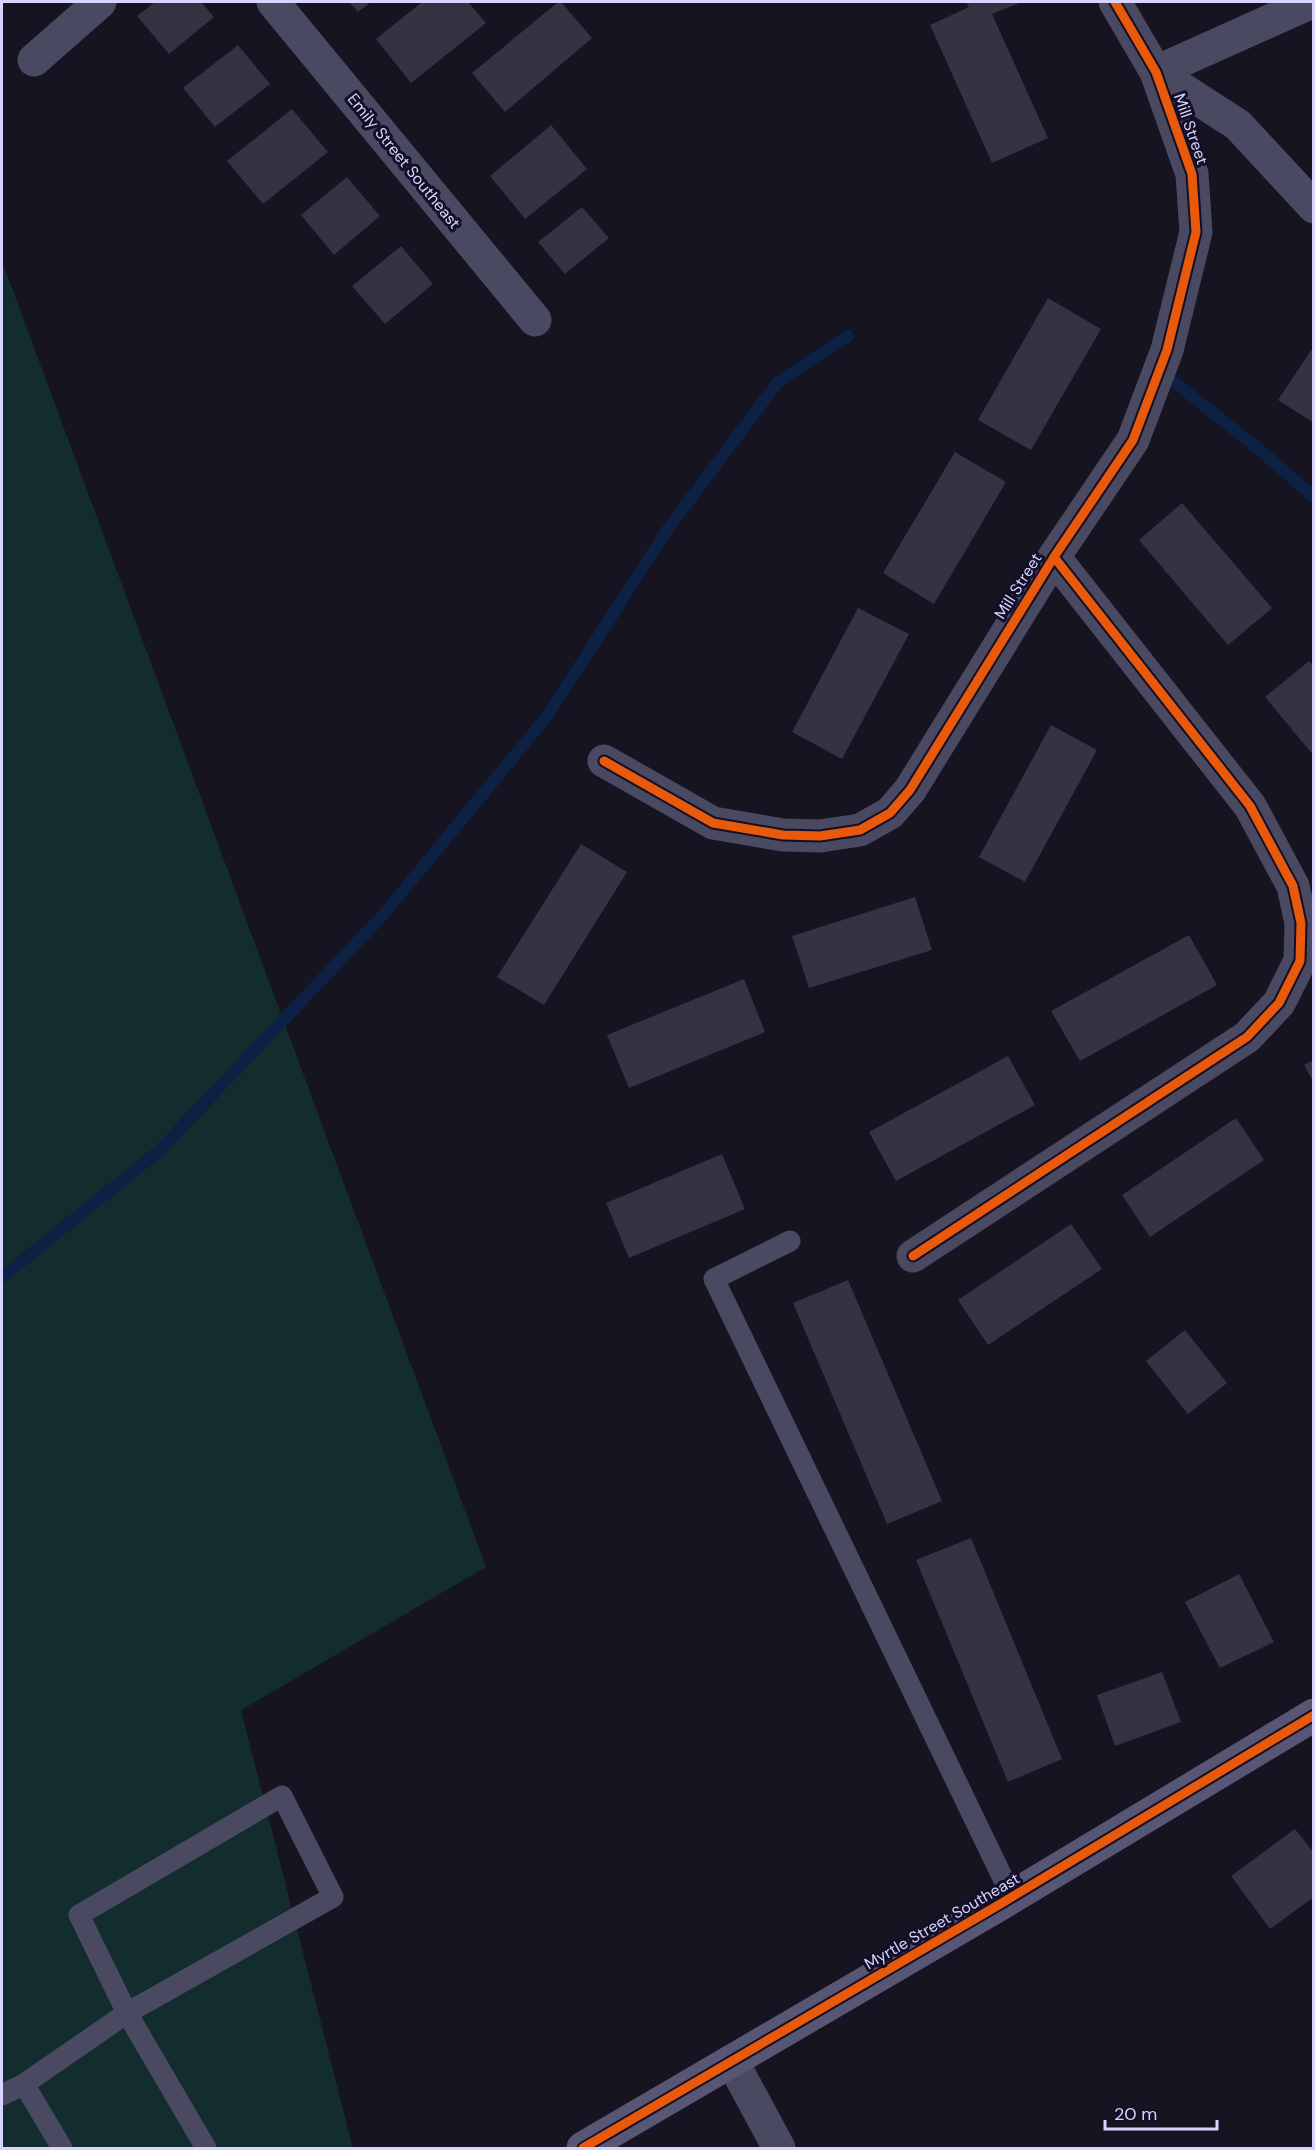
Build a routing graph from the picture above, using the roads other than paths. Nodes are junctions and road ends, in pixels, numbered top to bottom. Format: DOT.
graph roads {
  1 [pos="100,2"];
  2 [pos="273,2"];
  3 [pos="1115,2"];
  4 [pos="1312,2"];
  5 [pos="34,60"];
  6 [pos="1156,72"];
  7 [pos="1314,207"];
  8 [pos="535,320"];
  9 [pos="1054,557"];
  10 [pos="604,761"];
  11 [pos="790,1241"];
  12 [pos="914,1256"];
  13 [pos="1314,1714"];
  14 [pos="1012,1897"];
  15 [pos="127,2013"];
  16 [pos="732,2061"];
  17 [pos="24,2084"];
  18 [pos="2,2095"];
  19 [pos="62,2148"];
  20 [pos="206,2148"];
  21 [pos="583,2148"];
  22 [pos="779,2148"];
  1 -- 5 [label="street"];
  2 -- 8 [label="street, Emily Street Southeast"];
  3 -- 6 [label="street, Mill Street"];
  4 -- 6 [label="street"];
  6 -- 7 [label="street"];
  6 -- 9 [label="street, Mill Street"];
  9 -- 10 [label="street, Mill Street"];
  9 -- 12 [label="street"];
  11 -- 14 [label="lane"];
  13 -- 14 [label="street, Myrtle Street Southeast"];
  14 -- 16 [label="street, Myrtle Street Southeast"];
  15 -- 15 [label="lane"];
  15 -- 17 [label="lane"];
  15 -- 20 [label="lane"];
  16 -- 21 [label="street, Myrtle Street Southeast"];
  16 -- 22 [label="street"];
  17 -- 18 [label="lane"];
  17 -- 19 [label="lane"];
}
